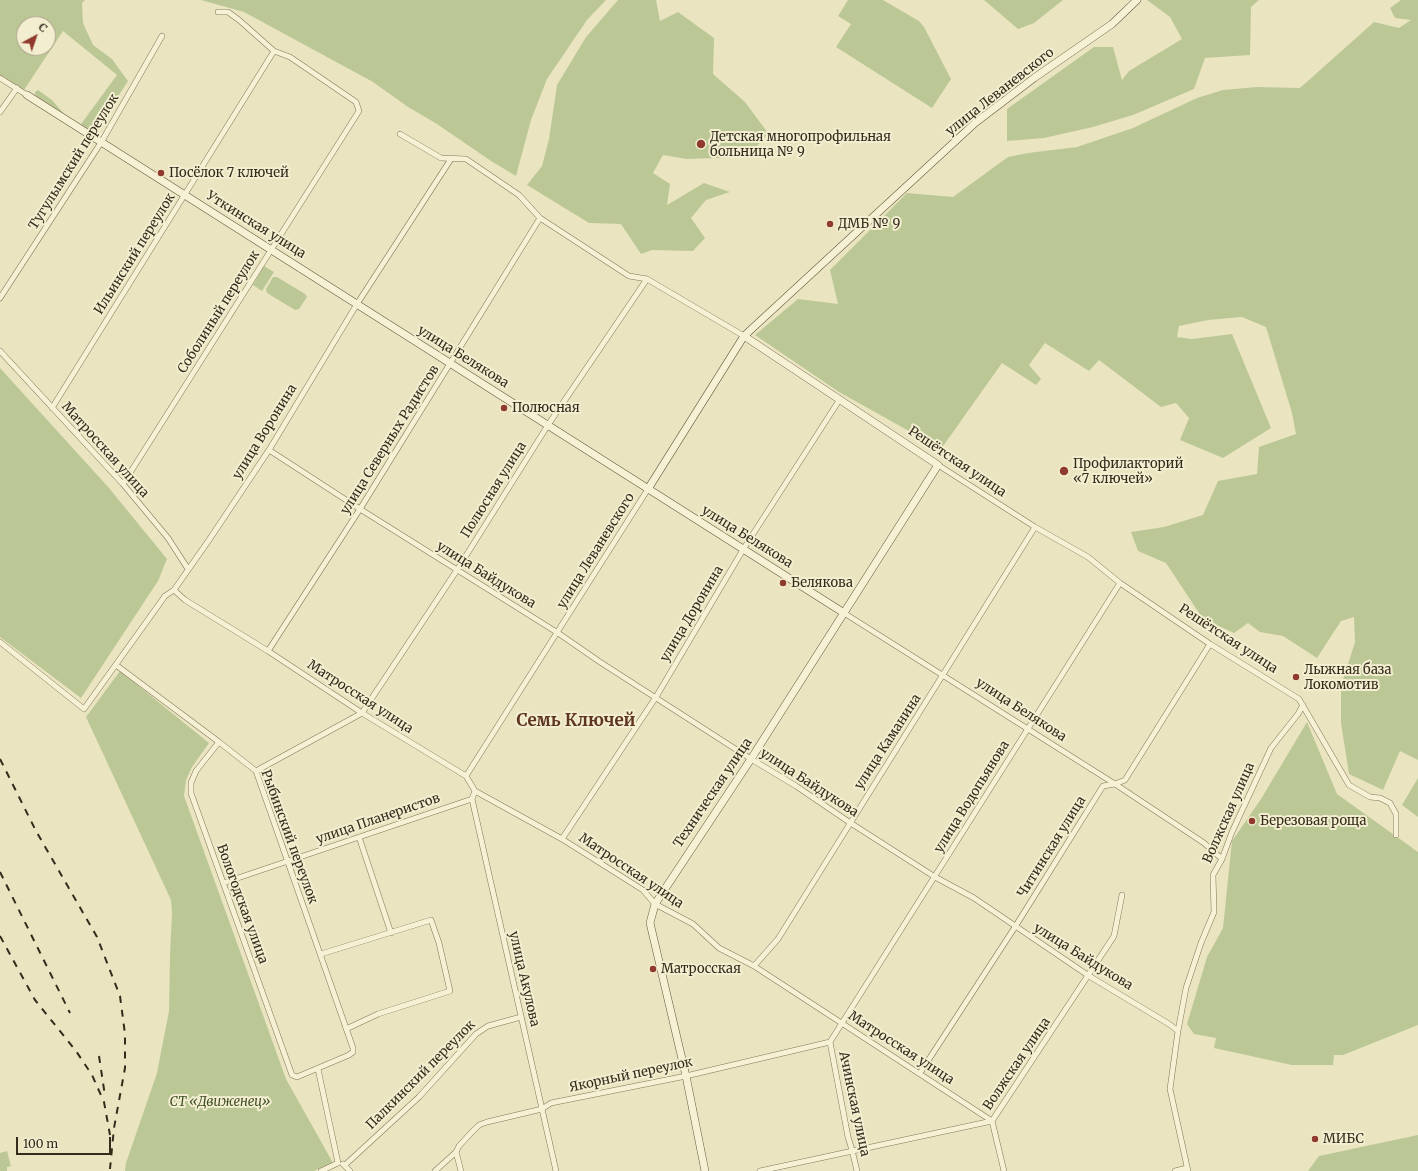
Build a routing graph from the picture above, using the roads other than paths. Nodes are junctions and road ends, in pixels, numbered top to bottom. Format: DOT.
graph roads {
  1 [pos="1137,0"];
  2 [pos="218,12"];
  3 [pos="162,36"];
  4 [pos="274,51"];
  5 [pos="0,78"];
  6 [pos="17,88"];
  7 [pos="27,94"];
  8 [pos="0,112"];
  9 [pos="400,134"];
  10 [pos="102,141"];
  11 [pos="451,159"];
  12 [pos="186,195"];
  13 [pos="540,218"];
  14 [pos="271,249"];
  15 [pos="647,279"];
  16 [pos="0,298"];
  17 [pos="357,304"];
  18 [pos="744,336"];
  19 [pos="0,351"];
  20 [pos="451,363"];
  21 [pos="840,399"];
  22 [pos="52,408"];
  23 [pos="548,425"];
  24 [pos="269,450"];
  25 [pos="938,464"];
  26 [pos="123,484"];
  27 [pos="648,489"];
  28 [pos="360,509"];
  29 [pos="1035,527"];
  30 [pos="744,548"];
  31 [pos="188,569"];
  32 [pos="457,570"];
  33 [pos="1120,583"];
  34 [pos="174,590"];
  35 [pos="844,613"];
  36 [pos="558,633"];
  37 [pos="0,642"];
  38 [pos="1210,644"];
  39 [pos="268,651"];
  40 [pos="116,665"];
  41 [pos="944,675"];
  42 [pos="656,697"];
  43 [pos="1303,705"];
  44 [pos="362,713"];
  45 [pos="1028,730"];
  46 [pos="219,742"];
  47 [pos="751,759"];
  48 [pos="256,771"];
  49 [pos="466,776"];
  50 [pos="1115,784"];
  51 [pos="476,791"];
  52 [pos="472,799"];
  53 [pos="850,822"];
  54 [pos="1396,835"];
  55 [pos="359,837"];
  56 [pos="562,838"];
  57 [pos="1222,859"];
  58 [pos="286,861"];
  59 [pos="935,877"];
  60 [pos="223,883"];
  61 [pos="1122,895"];
  62 [pos="655,904"];
  63 [pos="1015,927"];
  64 [pos="391,933"];
  65 [pos="321,954"];
  66 [pos="754,966"];
  67 [pos="1089,976"];
  68 [pos="521,1017"];
  69 [pos="840,1022"];
  70 [pos="346,1029"];
  71 [pos="1178,1031"];
  72 [pos="830,1042"];
  73 [pos="318,1068"];
  74 [pos="920,1073"];
  75 [pos="686,1076"];
  76 [pos="542,1109"];
  77 [pos="992,1122"];
  78 [pos="852,1150"];
  79 [pos="456,1152"];
  80 [pos="338,1163"];
  81 [pos="345,1165"];
  82 [pos="1188,1170"];
  83 [pos="321,1171"];
  84 [pos="350,1171"];
  85 [pos="435,1171"];
  86 [pos="461,1171"];
  87 [pos="556,1171"];
  88 [pos="705,1171"];
  89 [pos="760,1171"];
  90 [pos="856,1171"];
  91 [pos="1004,1171"];
  92 [pos="1175,1171"];
  1 -- 18 [label="street, улица Леваневского"];
  2 -- 4 [label="street"];
  3 -- 10 [label="street, Тугулымский переулок"];
  4 -- 12 [label="street, Ильинский переулок"];
  4 -- 14 [label="street, Соболиный переулок"];
  5 -- 6 [label="street, Уткинская улица"];
  6 -- 7 [label="street, Уткинская улица"];
  6 -- 8 [label="street"];
  7 -- 10 [label="street, Уткинская улица"];
  9 -- 11 [label="street, Решётская улица"];
  10 -- 12 [label="street, Уткинская улица"];
  10 -- 16 [label="street, Тугулымский переулок"];
  11 -- 13 [label="street, Решётская улица"];
  11 -- 17 [label="street, улица Воронина"];
  12 -- 14 [label="street, Уткинская улица"];
  12 -- 22 [label="street, Ильинский переулок"];
  13 -- 15 [label="street, Решётская улица"];
  13 -- 20 [label="street, улица Северных Радистов"];
  14 -- 17 [label="street, Уткинская улица"];
  14 -- 26 [label="street, Соболиный переулок"];
  15 -- 18 [label="street, Решётская улица"];
  15 -- 23 [label="street, Полюсная улица"];
  17 -- 20 [label="street, улица Белякова"];
  17 -- 24 [label="street, улица Воронина"];
  18 -- 21 [label="street, Решётская улица"];
  18 -- 27 [label="street, улица Леваневского"];
  19 -- 22 [label="street, Матросская улица"];
  20 -- 23 [label="street, улица Белякова"];
  20 -- 28 [label="street, улица Северных Радистов"];
  21 -- 25 [label="street, Решётская улица"];
  21 -- 30 [label="street, улица Доронина"];
  22 -- 26 [label="street, Матросская улица"];
  23 -- 27 [label="street, улица Белякова"];
  23 -- 32 [label="street, Полюсная улица"];
  24 -- 28 [label="street, улица Байдукова"];
  24 -- 31 [label="street, улица Воронина"];
  25 -- 29 [label="street, Решётская улица"];
  25 -- 35 [label="street, Техническая улица"];
  26 -- 31 [label="street, Матросская улица"];
  27 -- 30 [label="street, улица Белякова"];
  27 -- 36 [label="street, улица Леваневского"];
  28 -- 32 [label="street, улица Байдукова"];
  28 -- 39 [label="street, улица Северных Радистов"];
  29 -- 33 [label="street, Решётская улица"];
  29 -- 41 [label="street, улица Каманина"];
  30 -- 35 [label="street, улица Белякова"];
  30 -- 42 [label="street, улица Доронина"];
  31 -- 34 [label="street, улица Воронина"];
  32 -- 36 [label="street, улица Байдукова"];
  32 -- 44 [label="street, Полюсная улица"];
  33 -- 38 [label="street, Решётская улица"];
  33 -- 45 [label="street, улица Водопьянова"];
  34 -- 39 [label="street, Матросская улица"];
  34 -- 40 [label="street, улица Воронина"];
  35 -- 41 [label="street, улица Белякова"];
  35 -- 47 [label="street, Техническая улица"];
  36 -- 42 [label="street, улица Байдукова"];
  36 -- 49 [label="street, улица Леваневского"];
  37 -- 40 [label="street, улица Воронина"];
  38 -- 43 [label="street, Решётская улица"];
  38 -- 50 [label="street, Читинская улица"];
  39 -- 44 [label="street, Матросская улица"];
  40 -- 46 [label="street, Рыбинский переулок"];
  41 -- 45 [label="street, улица Белякова"];
  41 -- 53 [label="street, улица Каманина"];
  42 -- 47 [label="street, улица Байдукова"];
  42 -- 56 [label="street, улица Доронина"];
  43 -- 54 [label="street, Решётская улица"];
  43 -- 57 [label="street, Волжская улица"];
  44 -- 48 [label="street, Полюсная улица"];
  44 -- 49 [label="street, Матросская улица"];
  45 -- 50 [label="street, улица Белякова"];
  45 -- 59 [label="street, улица Водопьянова"];
  46 -- 48 [label="street, Рыбинский переулок"];
  46 -- 60 [label="street, Вологодская улица"];
  47 -- 53 [label="street, улица Байдукова"];
  47 -- 62 [label="street, Техническая улица"];
  48 -- 58 [label="street, Рыбинский переулок"];
  49 -- 51 [label="street, Матросская улица"];
  50 -- 57 [label="street, улица Белякова"];
  50 -- 63 [label="street, Читинская улица"];
  51 -- 52 [label="street"];
  51 -- 56 [label="street, Матросская улица"];
  52 -- 55 [label="street, улица Планеристов"];
  52 -- 68 [label="street, улица Акулова"];
  53 -- 59 [label="street, улица Байдукова"];
  53 -- 66 [label="street, улица Каманина"];
  55 -- 58 [label="street, улица Планеристов"];
  55 -- 64 [label="street"];
  56 -- 62 [label="street, Матросская улица"];
  57 -- 71 [label="street, Волжская улица"];
  58 -- 60 [label="street, улица Планеристов"];
  58 -- 65 [label="street, Рыбинский переулок"];
  59 -- 63 [label="street, улица Байдукова"];
  59 -- 69 [label="street, улица Водопьянова"];
  60 -- 73 [label="street, Вологодская улица"];
  61 -- 67 [label="street, Волжская улица"];
  62 -- 66 [label="street, Матросская улица"];
  62 -- 75 [label="street, Техническая улица"];
  63 -- 67 [label="street, улица Байдукова"];
  63 -- 74 [label="street, Читинская улица"];
  64 -- 65 [label="street"];
  64 -- 70 [label="street"];
  65 -- 70 [label="street, Рыбинский переулок"];
  66 -- 69 [label="street, Матросская улица"];
  67 -- 71 [label="street, улица Байдукова"];
  67 -- 77 [label="street, Волжская улица"];
  68 -- 76 [label="street, улица Акулова"];
  68 -- 81 [label="street, Палкинский переулок"];
  69 -- 72 [label="street"];
  69 -- 74 [label="street, Матросская улица"];
  70 -- 73 [label="street, Рыбинский переулок"];
  71 -- 82 [label="street"];
  72 -- 75 [label="street, Якорный переулок"];
  72 -- 78 [label="street, Ачинская улица"];
  73 -- 80 [label="street"];
  74 -- 77 [label="street, Матросская улица"];
  75 -- 76 [label="street, Якорный переулок"];
  75 -- 88 [label="street, Техническая улица"];
  76 -- 79 [label="street, Якорный переулок"];
  76 -- 87 [label="street, улица Акулова"];
  77 -- 78 [label="street, Волжская улица"];
  77 -- 91 [label="street"];
  78 -- 89 [label="street, Волжская улица"];
  78 -- 90 [label="street, Ачинская улица"];
  79 -- 85 [label="street, Якорный переулок"];
  79 -- 86 [label="street"];
  80 -- 81 [label="street"];
  80 -- 83 [label="street"];
  81 -- 84 [label="street"];
  82 -- 92 [label="street"];
}
